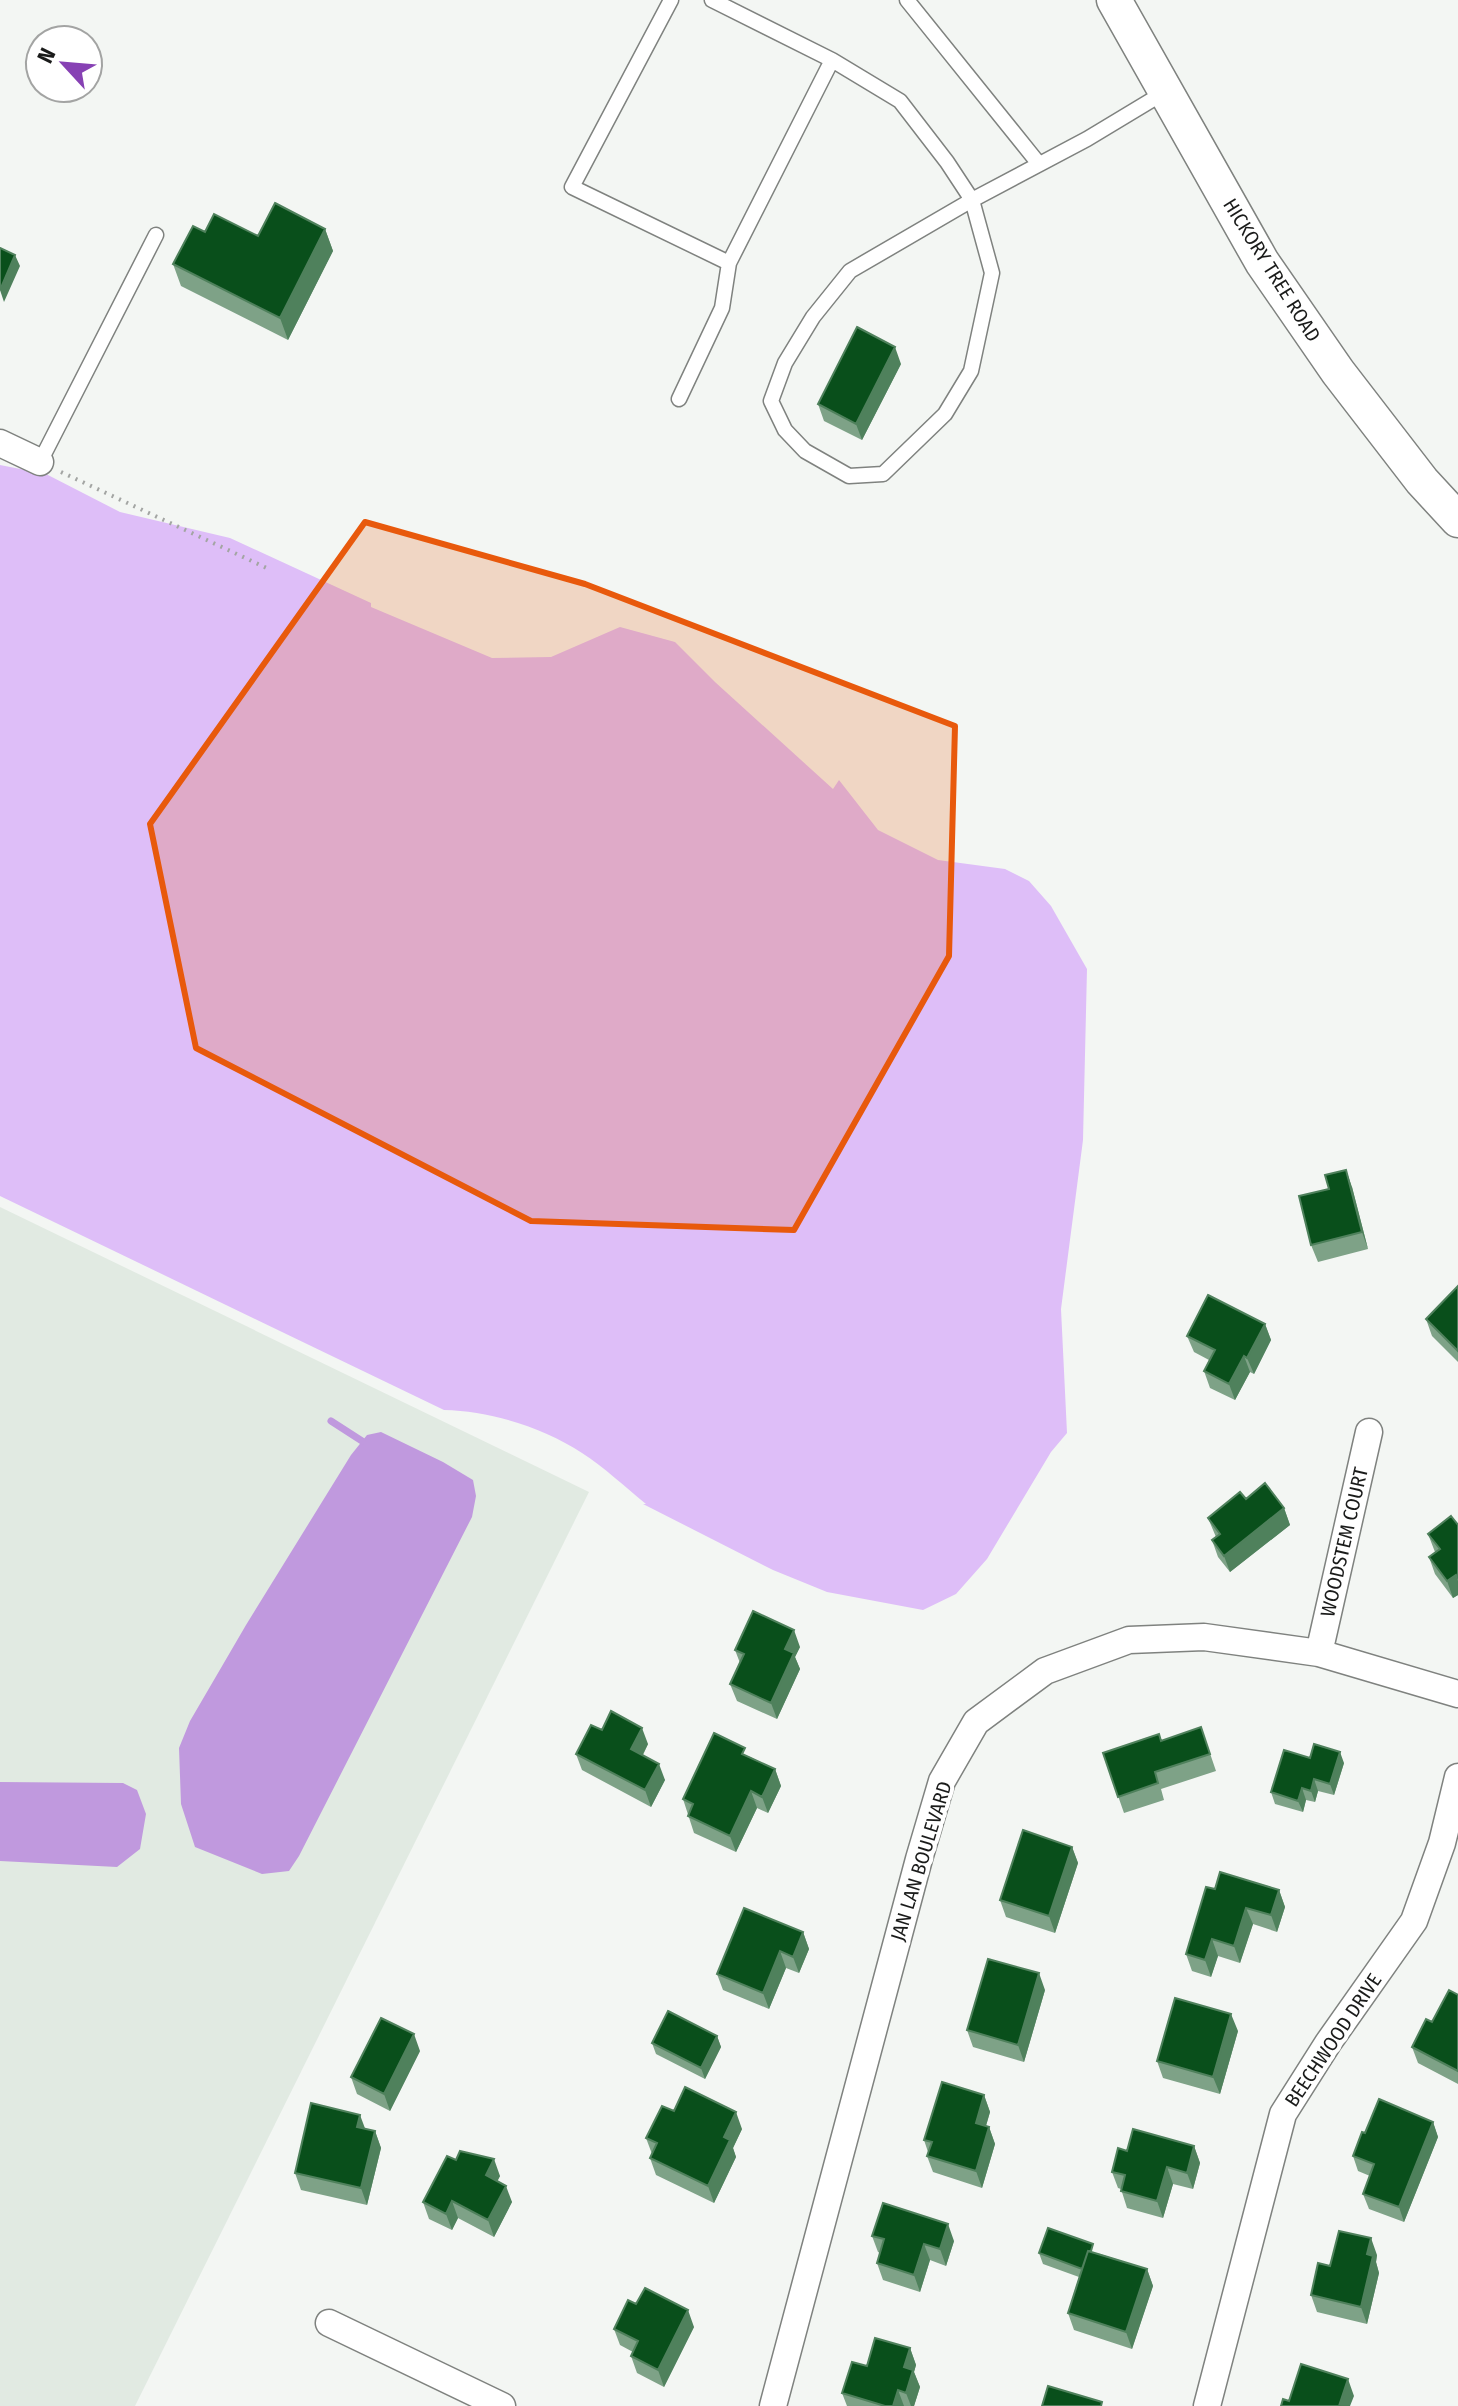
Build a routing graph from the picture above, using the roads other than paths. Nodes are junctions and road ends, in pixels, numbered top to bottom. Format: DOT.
graph roads {
  1 [pos="671,0"];
  2 [pos="712,0"];
  3 [pos="907,0"];
  4 [pos="1114,0"];
  5 [pos="832,60"];
  6 [pos="1165,91"];
  7 [pos="1039,164"];
  8 [pos="972,200"];
  9 [pos="156,235"];
  10 [pos="729,263"];
  11 [pos="679,399"];
  12 [pos="0,443"];
  13 [pos="40,462"];
  14 [pos="1458,520"];
  15 [pos="1369,1432"];
  16 [pos="1319,1653"];
  17 [pos="1458,1694"];
  18 [pos="1458,1777"];
  19 [pos="329,2323"];
  20 [pos="502,2406"];
  21 [pos="773,2406"];
  22 [pos="1207,2406"];
  1 -- 10 [label="lane"];
  2 -- 5 [label="lane"];
  3 -- 7 [label="lane"];
  4 -- 6 [label="street, HICKORY TREE ROAD"];
  5 -- 8 [label="lane"];
  5 -- 10 [label="lane"];
  6 -- 7 [label="lane"];
  6 -- 14 [label="street, HICKORY TREE ROAD"];
  7 -- 8 [label="lane"];
  8 -- 8 [label="lane"];
  9 -- 13 [label="lane"];
  10 -- 11 [label="lane"];
  12 -- 13 [label="street"];
  15 -- 16 [label="street, WOODSTEM COURT"];
  16 -- 17 [label="street, JAN LAN BOULEVARD"];
  16 -- 21 [label="street, JAN LAN BOULEVARD"];
  18 -- 22 [label="street, BEECHWOOD DRIVE"];
  19 -- 20 [label="street"];
}
